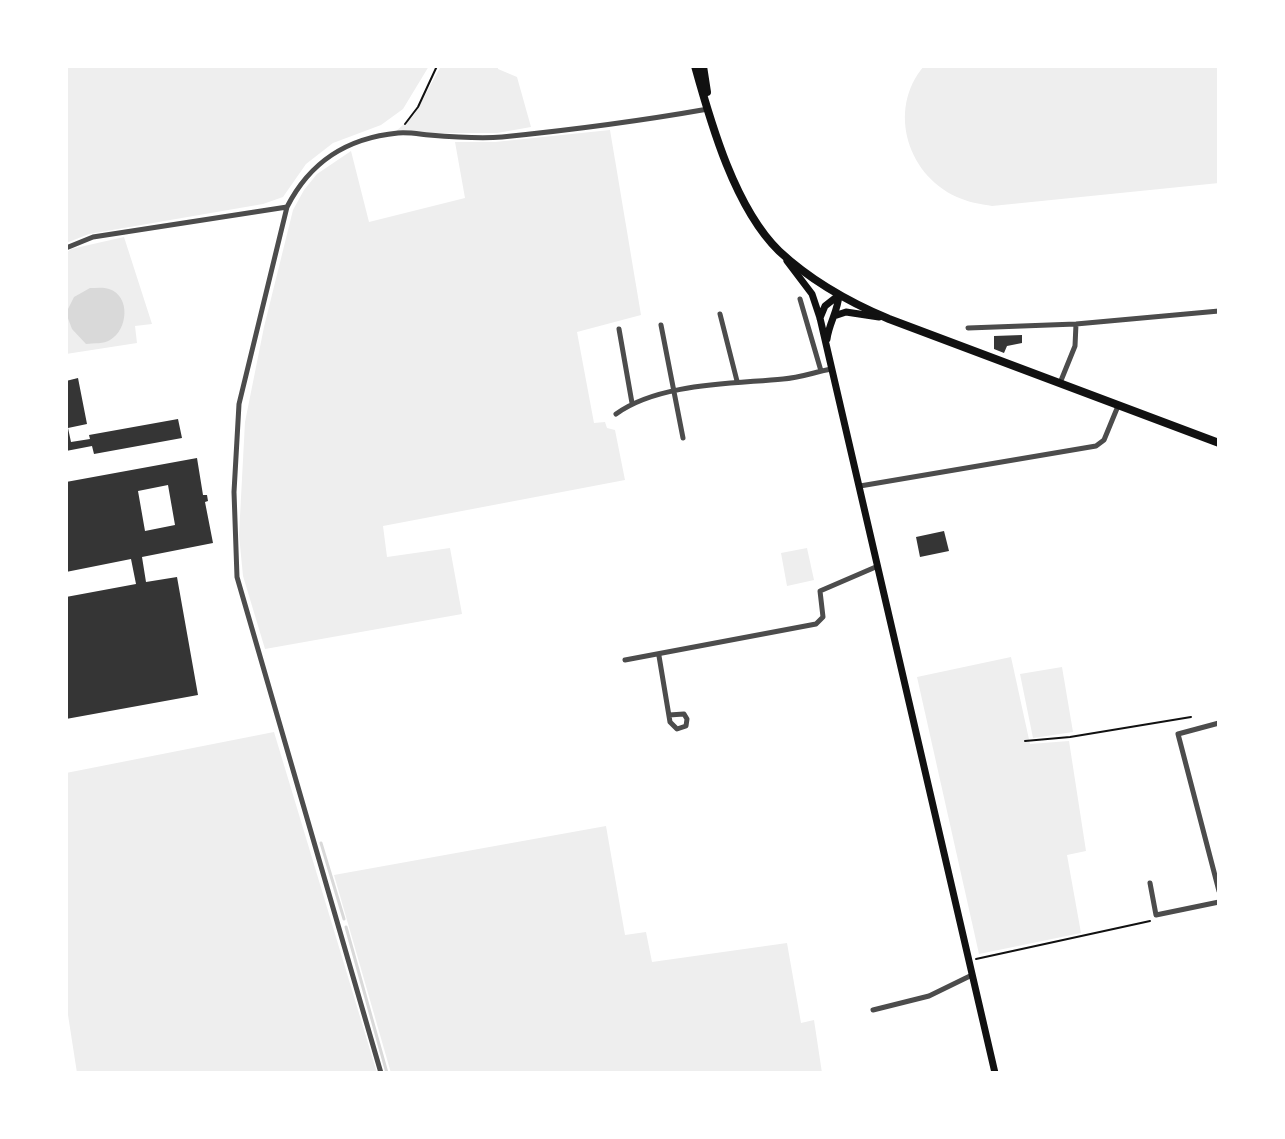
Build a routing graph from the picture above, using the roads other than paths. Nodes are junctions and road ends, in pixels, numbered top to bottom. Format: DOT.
graph roads {
  1 [pos="695,66"];
  2 [pos="703,66"];
  3 [pos="709,109"];
  4 [pos="287,207"];
  5 [pos="66,248"];
  6 [pos="779,251"];
  7 [pos="839,295"];
  8 [pos="800,299"];
  9 [pos="1219,311"];
  10 [pos="720,314"];
  11 [pos="834,316"];
  12 [pos="820,318"];
  13 [pos="889,319"];
  14 [pos="1076,324"];
  15 [pos="661,325"];
  16 [pos="968,328"];
  17 [pos="619,329"];
  18 [pos="827,345"];
  19 [pos="832,369"];
  20 [pos="821,371"];
  21 [pos="737,381"];
  22 [pos="1059,384"];
  23 [pos="676,392"];
  24 [pos="632,403"];
  25 [pos="1118,406"];
  26 [pos="616,414"];
  27 [pos="683,438"];
  28 [pos="1219,443"];
  29 [pos="860,486"];
  30 [pos="879,566"];
  31 [pos="659,656"];
  32 [pos="625,660"];
  33 [pos="669,715"];
  34 [pos="1219,723"];
  35 [pos="1150,883"];
  36 [pos="1219,891"];
  37 [pos="1219,902"];
  38 [pos="972,975"];
  39 [pos="873,1010"];
  40 [pos="381,1073"];
  41 [pos="995,1073"];
  1 -- 3 [label="main road"];
  2 -- 3 [label="main road"];
  3 -- 4 [label="street"];
  3 -- 6 [label="main road"];
  4 -- 5 [label="street"];
  4 -- 40 [label="street"];
  6 -- 7 [label="main road"];
  6 -- 12 [label="main road"];
  7 -- 11 [label="main road"];
  7 -- 12 [label="main road"];
  7 -- 13 [label="main road"];
  8 -- 20 [label="street"];
  9 -- 14 [label="street"];
  10 -- 21 [label="street"];
  11 -- 13 [label="main road"];
  11 -- 18 [label="main road"];
  12 -- 18 [label="main road"];
  13 -- 22 [label="main road"];
  14 -- 16 [label="street"];
  14 -- 22 [label="street"];
  15 -- 23 [label="street"];
  17 -- 24 [label="street"];
  18 -- 19 [label="main road"];
  19 -- 20 [label="street"];
  19 -- 29 [label="main road"];
  20 -- 21 [label="street"];
  21 -- 23 [label="street"];
  22 -- 25 [label="main road"];
  23 -- 24 [label="street"];
  23 -- 27 [label="street"];
  24 -- 26 [label="street"];
  25 -- 28 [label="main road"];
  25 -- 29 [label="street"];
  29 -- 30 [label="main road"];
  30 -- 31 [label="street"];
  30 -- 38 [label="main road"];
  31 -- 32 [label="street"];
  31 -- 33 [label="street"];
  34 -- 36 [label="street"];
  35 -- 37 [label="street"];
  38 -- 39 [label="street"];
  38 -- 41 [label="main road"];
}
